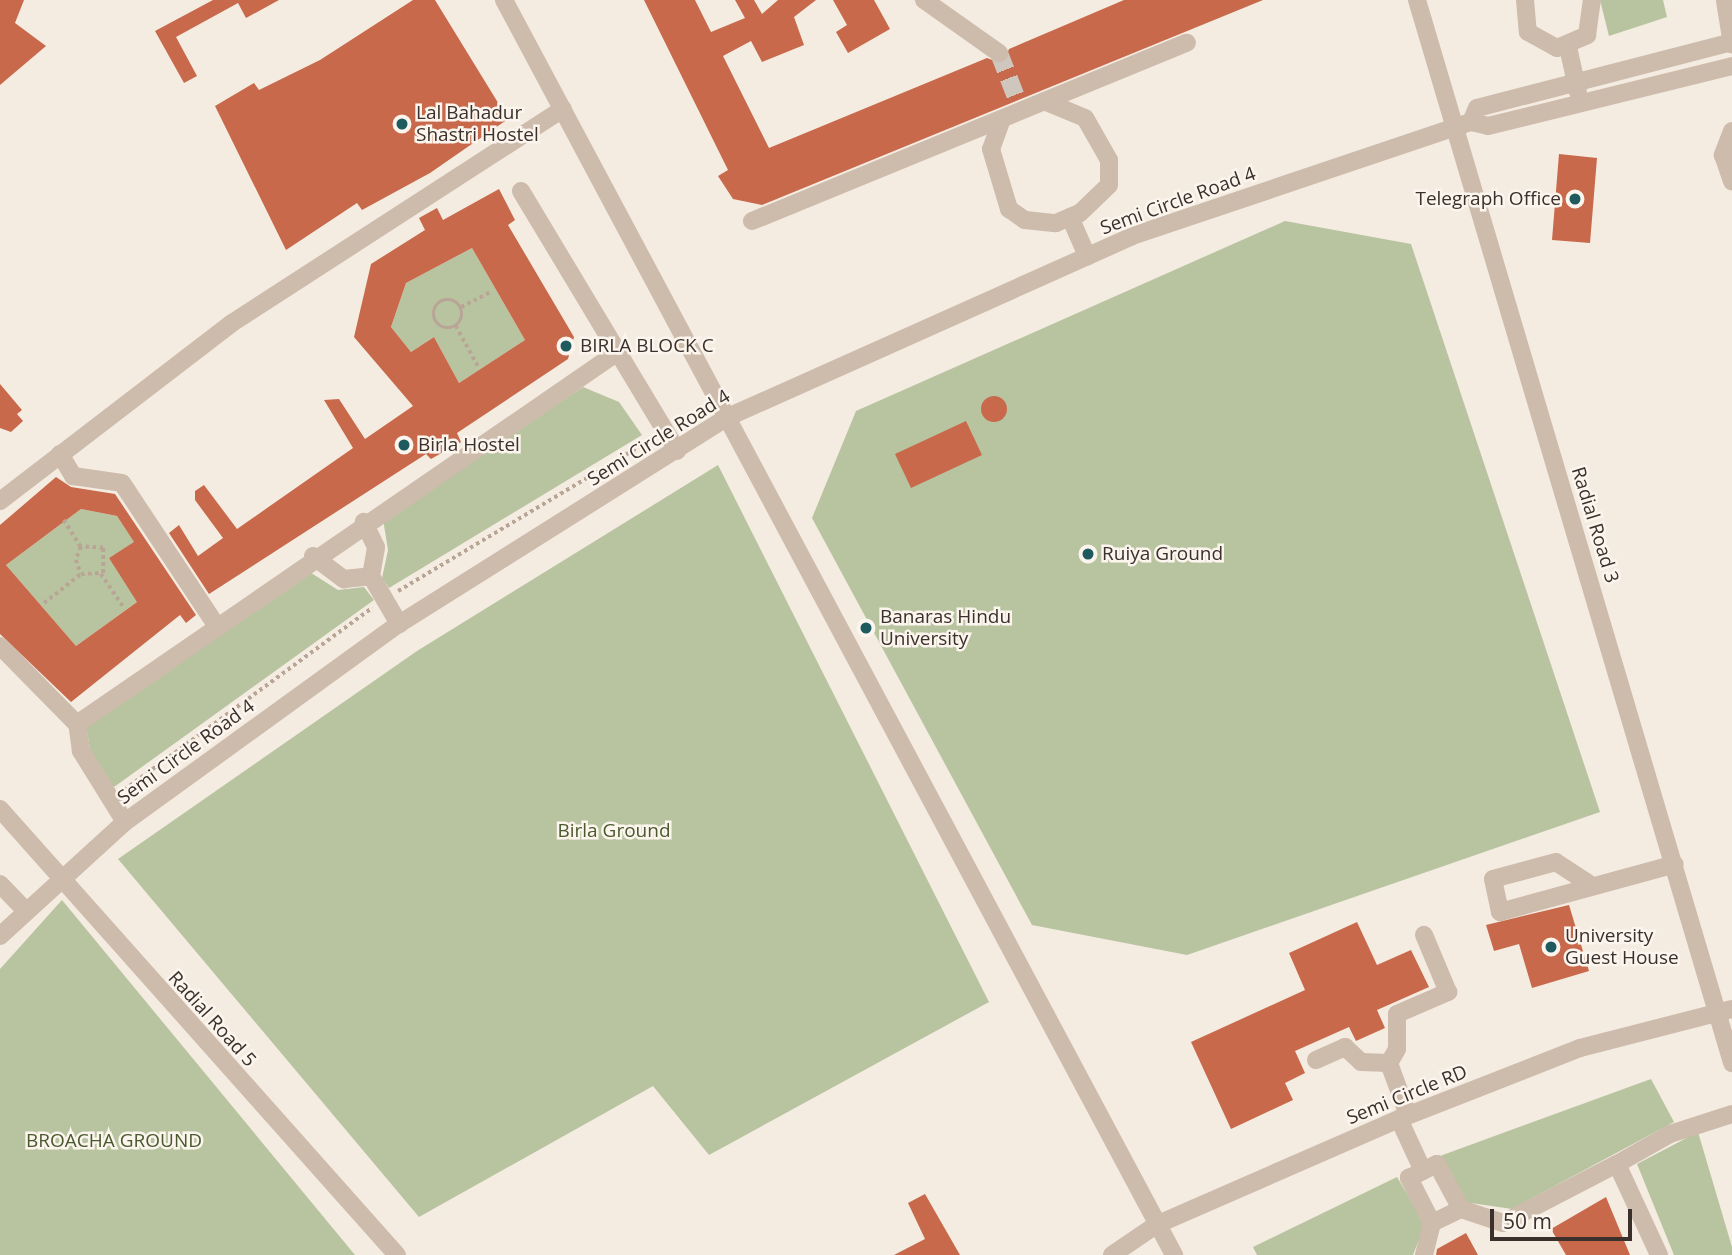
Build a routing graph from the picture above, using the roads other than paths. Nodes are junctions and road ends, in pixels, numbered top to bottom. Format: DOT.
graph roads {
  1 [pos="504,0"];
  2 [pos="924,0"];
  3 [pos="1417,0"];
  4 [pos="1525,0"];
  5 [pos="1592,0"];
  6 [pos="1707,0"];
  7 [pos="1727,1"];
  8 [pos="1187,43"];
  9 [pos="1732,43"];
  10 [pos="1568,47"];
  11 [pos="999,53"];
  12 [pos="1732,66"];
  13 [pos="1574,80"];
  14 [pos="1044,101"];
  15 [pos="1580,101"];
  16 [pos="563,109"];
  17 [pos="1002,119"];
  18 [pos="1471,122"];
  19 [pos="1451,130"];
  20 [pos="1732,131"];
  21 [pos="1732,181"];
  22 [pos="521,191"];
  23 [pos="1070,217"];
  24 [pos="752,221"];
  25 [pos="1087,256"];
  26 [pos="615,354"];
  27 [pos="728,417"];
  28 [pos="677,451"];
  29 [pos="60,454"];
  30 [pos="0,501"];
  31 [pos="364,522"];
  32 [pos="313,556"];
  33 [pos="371,576"];
  34 [pos="399,624"];
  35 [pos="216,625"];
  36 [pos="0,646"];
  37 [pos="77,724"];
  38 [pos="0,809"];
  39 [pos="125,822"];
  40 [pos="1675,864"];
  41 [pos="59,881"];
  42 [pos="1588,883"];
  43 [pos="0,884"];
  44 [pos="24,909"];
  45 [pos="1424,935"];
  46 [pos="0,936"];
  47 [pos="1725,1012"];
  48 [pos="1316,1060"];
  49 [pos="1388,1063"];
  50 [pos="1732,1063"];
  51 [pos="1732,1114"];
  52 [pos="1403,1117"];
  53 [pos="1617,1164"];
  54 [pos="1423,1171"];
  55 [pos="1461,1209"];
  56 [pos="1432,1223"];
  57 [pos="1156,1225"];
  58 [pos="397,1255"];
  59 [pos="1112,1255"];
  60 [pos="1174,1255"];
  61 [pos="1424,1255"];
  62 [pos="1659,1255"];
  1 -- 16 [label="street"];
  2 -- 11 [label="street"];
  3 -- 19 [label="street, Radial Road 3"];
  4 -- 10 [label="street"];
  5 -- 10 [label="street"];
  6 -- 7 [label="street"];
  7 -- 9 [label="street"];
  8 -- 14 [label="street"];
  9 -- 13 [label="street, Semi Circle Road 4"];
  10 -- 13 [label="street"];
  12 -- 15 [label="street, Semi Circle Road 4"];
  13 -- 15 [label="street"];
  13 -- 18 [label="street, Semi Circle Road 4"];
  14 -- 17 [label="street"];
  14 -- 23 [label="street"];
  15 -- 18 [label="street, Semi Circle Road 4"];
  16 -- 27 [label="street"];
  16 -- 29 [label="street"];
  17 -- 23 [label="street"];
  17 -- 24 [label="street"];
  18 -- 19 [label="street, Semi Circle Road 4"];
  19 -- 25 [label="street, Semi Circle Road 4"];
  19 -- 40 [label="street, Radial Road 3"];
  20 -- 21 [label="street"];
  22 -- 26 [label="street"];
  23 -- 25 [label="street"];
  25 -- 27 [label="street, Semi Circle Road 4"];
  26 -- 28 [label="street"];
  26 -- 31 [label="street"];
  27 -- 28 [label="street, Semi Circle Road 4"];
  27 -- 57 [label="street"];
  28 -- 34 [label="street, Semi Circle Road 4"];
  29 -- 30 [label="street"];
  29 -- 35 [label="street"];
  31 -- 32 [label="street"];
  31 -- 33 [label="street"];
  32 -- 33 [label="street"];
  32 -- 35 [label="street"];
  33 -- 34 [label="street"];
  34 -- 39 [label="street, Semi Circle Road 4"];
  35 -- 37 [label="street"];
  36 -- 37 [label="street"];
  37 -- 39 [label="street"];
  38 -- 41 [label="street, Radial Road 5"];
  39 -- 41 [label="street, Semi Circle Road 4"];
  40 -- 42 [label="street"];
  40 -- 47 [label="street, Radial Road 3"];
  41 -- 44 [label="street, Semi Circle Road 4"];
  41 -- 58 [label="street, Radial Road 5"];
  42 -- 42 [label="street"];
  43 -- 44 [label="street"];
  44 -- 46 [label="street, Semi Circle Road 4"];
  45 -- 49 [label="street"];
  47 -- 50 [label="street, Radial Road 3"];
  47 -- 52 [label="street, Semi Circle RD"];
  48 -- 49 [label="street"];
  49 -- 52 [label="street"];
  51 -- 53 [label="street"];
  52 -- 54 [label="street"];
  52 -- 57 [label="street, Semi Circle RD"];
  53 -- 55 [label="street"];
  53 -- 62 [label="street"];
  54 -- 55 [label="street"];
  54 -- 56 [label="street"];
  55 -- 56 [label="street"];
  56 -- 61 [label="street"];
  57 -- 59 [label="street, Semi Circle RD"];
  57 -- 60 [label="street"];
}
